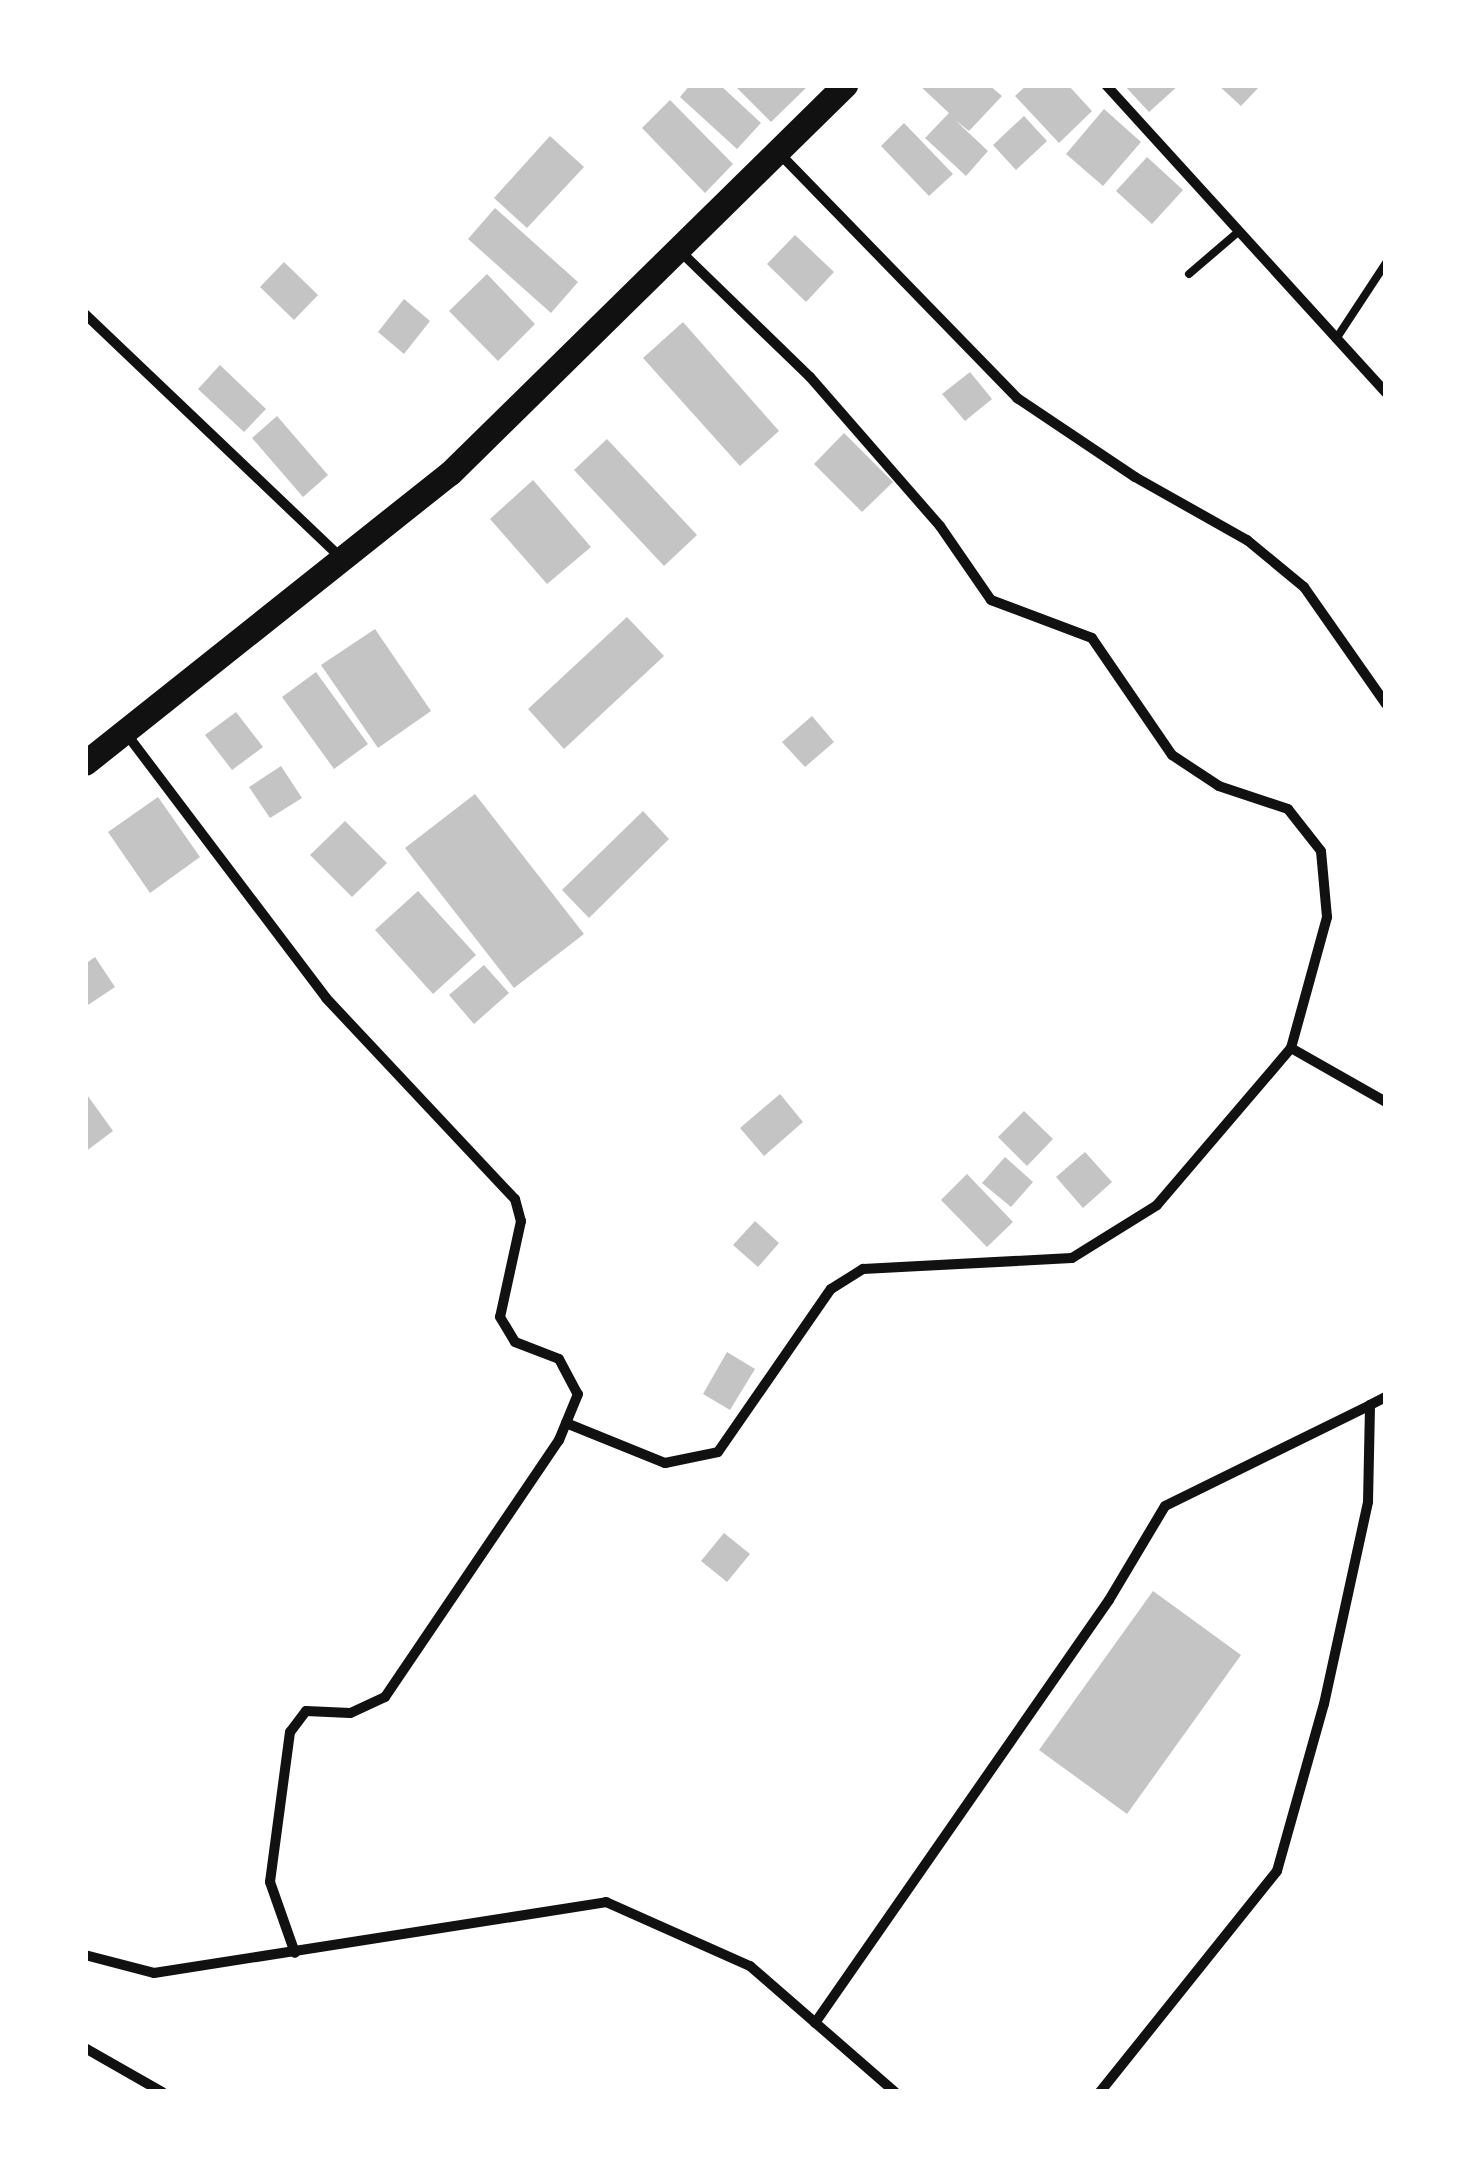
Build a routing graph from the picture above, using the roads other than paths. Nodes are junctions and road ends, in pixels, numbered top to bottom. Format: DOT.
graph roads {
  1 [pos="845,85"];
  2 [pos="1106,85"];
  3 [pos="777,152"];
  4 [pos="1238,232"];
  5 [pos="678,249"];
  6 [pos="1386,263"];
  7 [pos="1190,274"];
  8 [pos="85,314"];
  9 [pos="1336,339"];
  10 [pos="1386,393"];
  11 [pos="342,559"];
  12 [pos="1386,704"];
  13 [pos="124,731"];
  14 [pos="85,762"];
  15 [pos="1291,1048"];
  16 [pos="1386,1102"];
  17 [pos="1386,1398"];
  18 [pos="1370,1405"];
  19 [pos="566,1422"];
  20 [pos="295,1953"];
  21 [pos="85,1955"];
  22 [pos="815,2022"];
  23 [pos="85,2048"];
  24 [pos="162,2092"];
  25 [pos="894,2092"];
  26 [pos="1100,2092"];
  1 -- 3 [label="main road"];
  2 -- 4 [label="street"];
  3 -- 5 [label="main road"];
  3 -- 12 [label="street"];
  4 -- 7 [label="lane"];
  4 -- 9 [label="street"];
  5 -- 11 [label="main road"];
  5 -- 15 [label="street"];
  6 -- 9 [label="lane"];
  8 -- 11 [label="street"];
  9 -- 10 [label="street"];
  11 -- 13 [label="main road"];
  13 -- 14 [label="main road"];
  13 -- 19 [label="street"];
  15 -- 16 [label="street"];
  15 -- 19 [label="street"];
  17 -- 18 [label="street"];
  18 -- 22 [label="street"];
  18 -- 26 [label="street"];
  19 -- 20 [label="street"];
  20 -- 21 [label="street"];
  20 -- 22 [label="street"];
  22 -- 25 [label="street"];
  23 -- 24 [label="street"];
}
